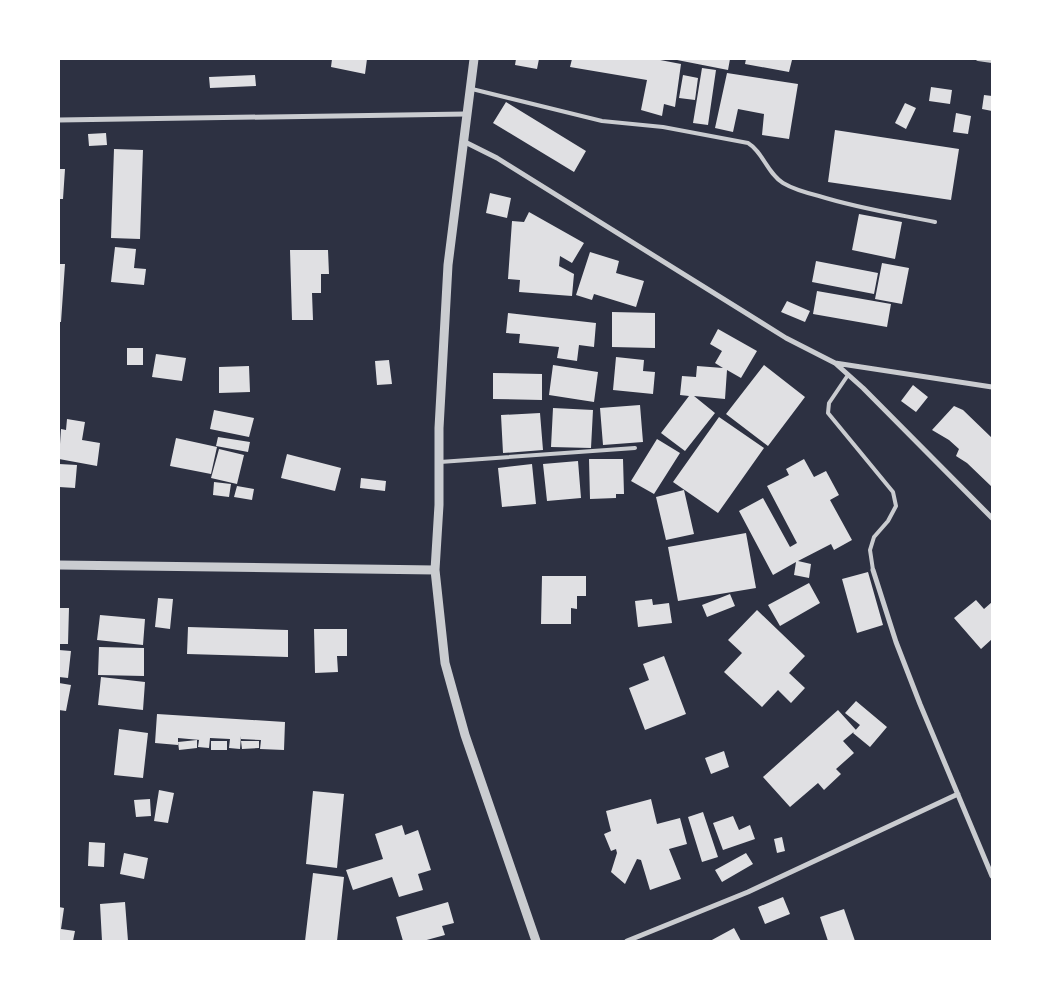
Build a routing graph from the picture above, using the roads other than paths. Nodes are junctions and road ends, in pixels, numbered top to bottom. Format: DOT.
graph roads {
  1 [pos="474,59"];
  2 [pos="978,59"];
  3 [pos="992,61"];
  4 [pos="469,88"];
  5 [pos="466,114"];
  6 [pos="59,120"];
  7 [pos="463,141"];
  8 [pos="936,222"];
  9 [pos="835,363"];
  10 [pos="848,375"];
  11 [pos="992,387"];
  12 [pos="635,448"];
  13 [pos="438,462"];
  14 [pos="992,518"];
  15 [pos="59,565"];
  16 [pos="435,570"];
  17 [pos="873,570"];
  18 [pos="958,794"];
  19 [pos="992,876"];
  20 [pos="536,941"];
  21 [pos="627,941"];
  1 -- 4 [label="street"];
  2 -- 3 [label="lane"];
  4 -- 5 [label="street"];
  4 -- 8 [label="lane"];
  5 -- 6 [label="street"];
  5 -- 7 [label="street"];
  7 -- 9 [label="street"];
  7 -- 13 [label="street"];
  9 -- 10 [label="street"];
  9 -- 11 [label="street"];
  10 -- 14 [label="street"];
  10 -- 17 [label="lane"];
  12 -- 13 [label="lane"];
  13 -- 16 [label="street"];
  15 -- 16 [label="street"];
  16 -- 20 [label="street"];
  17 -- 18 [label="street"];
  18 -- 19 [label="street"];
  18 -- 21 [label="street"];
}
